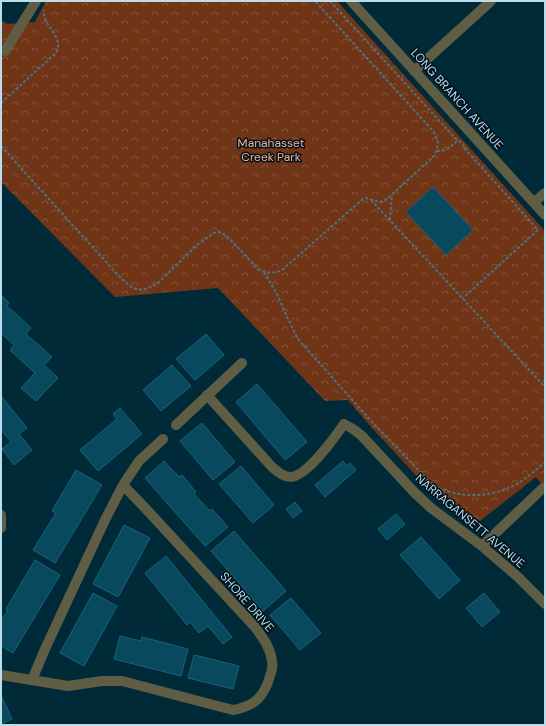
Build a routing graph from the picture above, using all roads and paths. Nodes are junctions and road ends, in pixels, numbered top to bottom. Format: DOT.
graph roads {
  1 [pos="315,1"];
  2 [pos="330,1"];
  3 [pos="350,1"];
  4 [pos="491,1"];
  5 [pos="41,3"];
  6 [pos="5,51"];
  7 [pos="414,71"];
  8 [pos="1,103"];
  9 [pos="458,140"];
  10 [pos="1,146"];
  11 [pos="437,152"];
  12 [pos="545,193"];
  13 [pos="392,194"];
  14 [pos="370,199"];
  15 [pos="534,202"];
  16 [pos="545,215"];
  17 [pos="390,220"];
  18 [pos="264,272"];
  19 [pos="463,298"];
  20 [pos="242,363"];
  21 [pos="545,386"];
  22 [pos="207,396"];
  23 [pos="176,425"];
  24 [pos="163,439"];
  25 [pos="545,462"];
  26 [pos="123,486"];
  27 [pos="542,488"];
  28 [pos="1,515"];
  29 [pos="1,528"];
  30 [pos="482,546"];
  31 [pos="545,604"];
  32 [pos="1,675"];
  33 [pos="32,680"];
  1 -- 11 [label="path"];
  2 -- 9 [label="path"];
  3 -- 7 [label="street, LONG BRANCH AVENUE"];
  4 -- 7 [label="street"];
  5 -- 6 [label="street"];
  5 -- 8 [label="path"];
  7 -- 15 [label="street, LONG BRANCH AVENUE"];
  9 -- 11 [label="path"];
  9 -- 19 [label="path"];
  10 -- 18 [label="path"];
  11 -- 13 [label="path"];
  12 -- 15 [label="street"];
  13 -- 14 [label="path"];
  13 -- 17 [label="path"];
  14 -- 17 [label="path"];
  14 -- 18 [label="path"];
  15 -- 16 [label="street, LONG BRANCH AVENUE"];
  17 -- 19 [label="path"];
  18 -- 25 [label="path"];
  19 -- 21 [label="path"];
  20 -- 22 [label="street"];
  22 -- 23 [label="street"];
  22 -- 30 [label="street, NARRAGANSETT AVENUE"];
  24 -- 26 [label="street"];
  26 -- 33 [label="street"];
  26 -- 33 [label="street, SHORE DRIVE"];
  27 -- 30 [label="street"];
  28 -- 29 [label="street"];
  30 -- 31 [label="street, NARRAGANSETT AVENUE"];
  32 -- 33 [label="street, SHORE DRIVE"];
}
